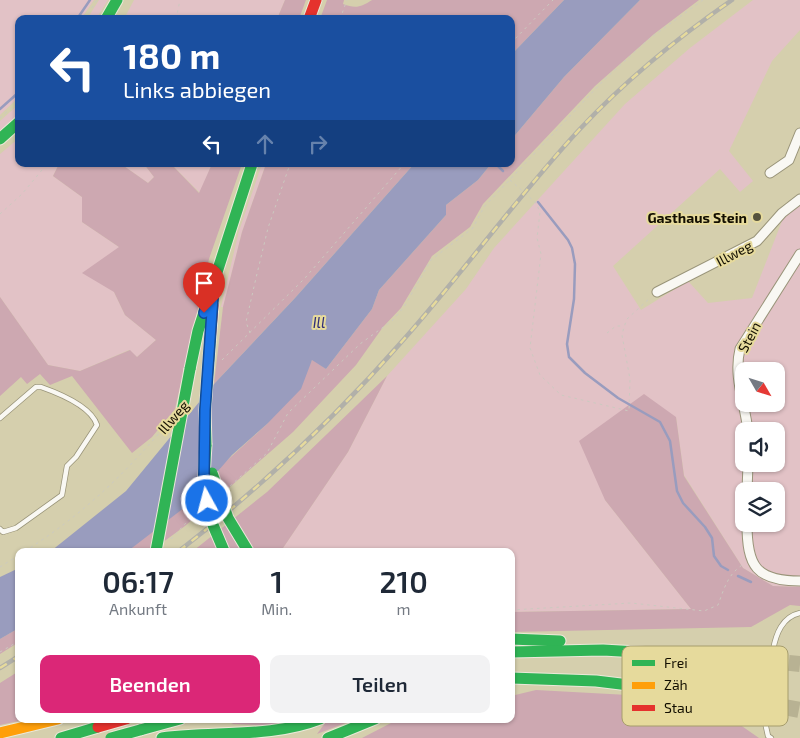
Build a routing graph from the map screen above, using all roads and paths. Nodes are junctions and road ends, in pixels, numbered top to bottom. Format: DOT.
graph roads {
  1 [pos="97,0"];
  2 [pos="117,0"];
  3 [pos="180,0"];
  4 [pos="316,0"];
  5 [pos="347,0"];
  6 [pos="553,0"];
  7 [pos="703,0"];
  8 [pos="88,15"];
  9 [pos="108,15"];
  10 [pos="177,15"];
  11 [pos="310,15"];
  12 [pos="341,15"];
  13 [pos="515,39"];
  14 [pos="15,105"];
  15 [pos="0,118"];
  16 [pos="15,126"];
  17 [pos="800,133"];
  18 [pos="0,139"];
  19 [pos="45,167"];
  20 [pos="251,167"];
  21 [pos="289,167"];
  22 [pos="401,167"];
  23 [pos="770,172"];
  24 [pos="510,180"];
  25 [pos="800,199"];
  26 [pos="0,214"];
  27 [pos="800,254"];
  28 [pos="214,283"];
  29 [pos="657,292"];
  30 [pos="624,326"];
  31 [pos="607,333"];
  32 [pos="250,334"];
  33 [pos="222,360"];
  34 [pos="0,418"];
  35 [pos="172,418"];
  36 [pos="746,422"];
  37 [pos="206,445"];
  38 [pos="228,488"];
  39 [pos="200,510"];
  40 [pos="0,529"];
  41 [pos="748,532"];
  42 [pos="168,541"];
  43 [pos="30,548"];
  44 [pos="157,548"];
  45 [pos="223,548"];
  46 [pos="246,548"];
  47 [pos="15,558"];
  48 [pos="752,560"];
  49 [pos="0,567"];
  50 [pos="800,581"];
  51 [pos="515,610"];
  52 [pos="800,614"];
  53 [pos="515,639"];
  54 [pos="15,643"];
  55 [pos="774,646"];
  56 [pos="603,650"];
  57 [pos="620,650"];
  58 [pos="0,652"];
  59 [pos="515,652"];
  60 [pos="515,678"];
  61 [pos="534,678"];
  62 [pos="515,683"];
  63 [pos="622,683"];
  64 [pos="45,723"];
  65 [pos="112,723"];
  66 [pos="112,723"];
  67 [pos="165,723"];
  68 [pos="314,723"];
  69 [pos="359,723"];
  70 [pos="766,726"];
  71 [pos="0,732"];
  72 [pos="60,738"];
  73 [pos="111,738"];
  74 [pos="119,738"];
  75 [pos="162,738"];
  76 [pos="328,738"];
  77 [pos="770,738"];
  1 -- 8 [label="path"];
  2 -- 9 [label="main road"];
  3 -- 10 [label="path"];
  4 -- 11 [label="main road"];
  5 -- 12 [label="path"];
  6 -- 13 [label="path"];
  7 -- 24 [label="path"];
  14 -- 15 [label="path"];
  16 -- 18 [label="main road"];
  17 -- 23 [label="street"];
  19 -- 26 [label="path"];
  20 -- 28 [label="main road"];
  21 -- 32 [label="path"];
  22 -- 32 [label="path"];
  24 -- 30 [label="path"];
  24 -- 38 [label="path"];
  25 -- 29 [label="street, Illweg"];
  27 -- 36 [label="street, Stein"];
  28 -- 37 [label="main road, bridge"];
  28 -- 44 [label="main road, bridge"];
  29 -- 30 [label="path"];
  30 -- 31 [label="path"];
  32 -- 33 [label="path"];
  34 -- 40 [label="lane"];
  35 -- 43 [label="path, Illweg"];
  37 -- 45 [label="main road, bridge"];
  37 -- 46 [label="main road, bridge"];
  39 -- 42 [label="path"];
  41 -- 48 [label="street"];
  47 -- 49 [label="path"];
  48 -- 50 [label="street"];
  48 -- 51 [label="path"];
  52 -- 55 [label="lane"];
  53 -- 56 [label="main road"];
  54 -- 58 [label="path"];
  56 -- 57 [label="main road"];
  56 -- 59 [label="main road"];
  60 -- 61 [label="main road"];
  61 -- 62 [label="main road"];
  61 -- 63 [label="main road"];
  64 -- 71 [label="main road"];
  65 -- 74 [label="main road"];
  66 -- 72 [label="main road, bridge"];
  67 -- 73 [label="main road, bridge"];
  68 -- 75 [label="main road"];
  69 -- 76 [label="main road"];
  70 -- 77 [label="lane"];
}
